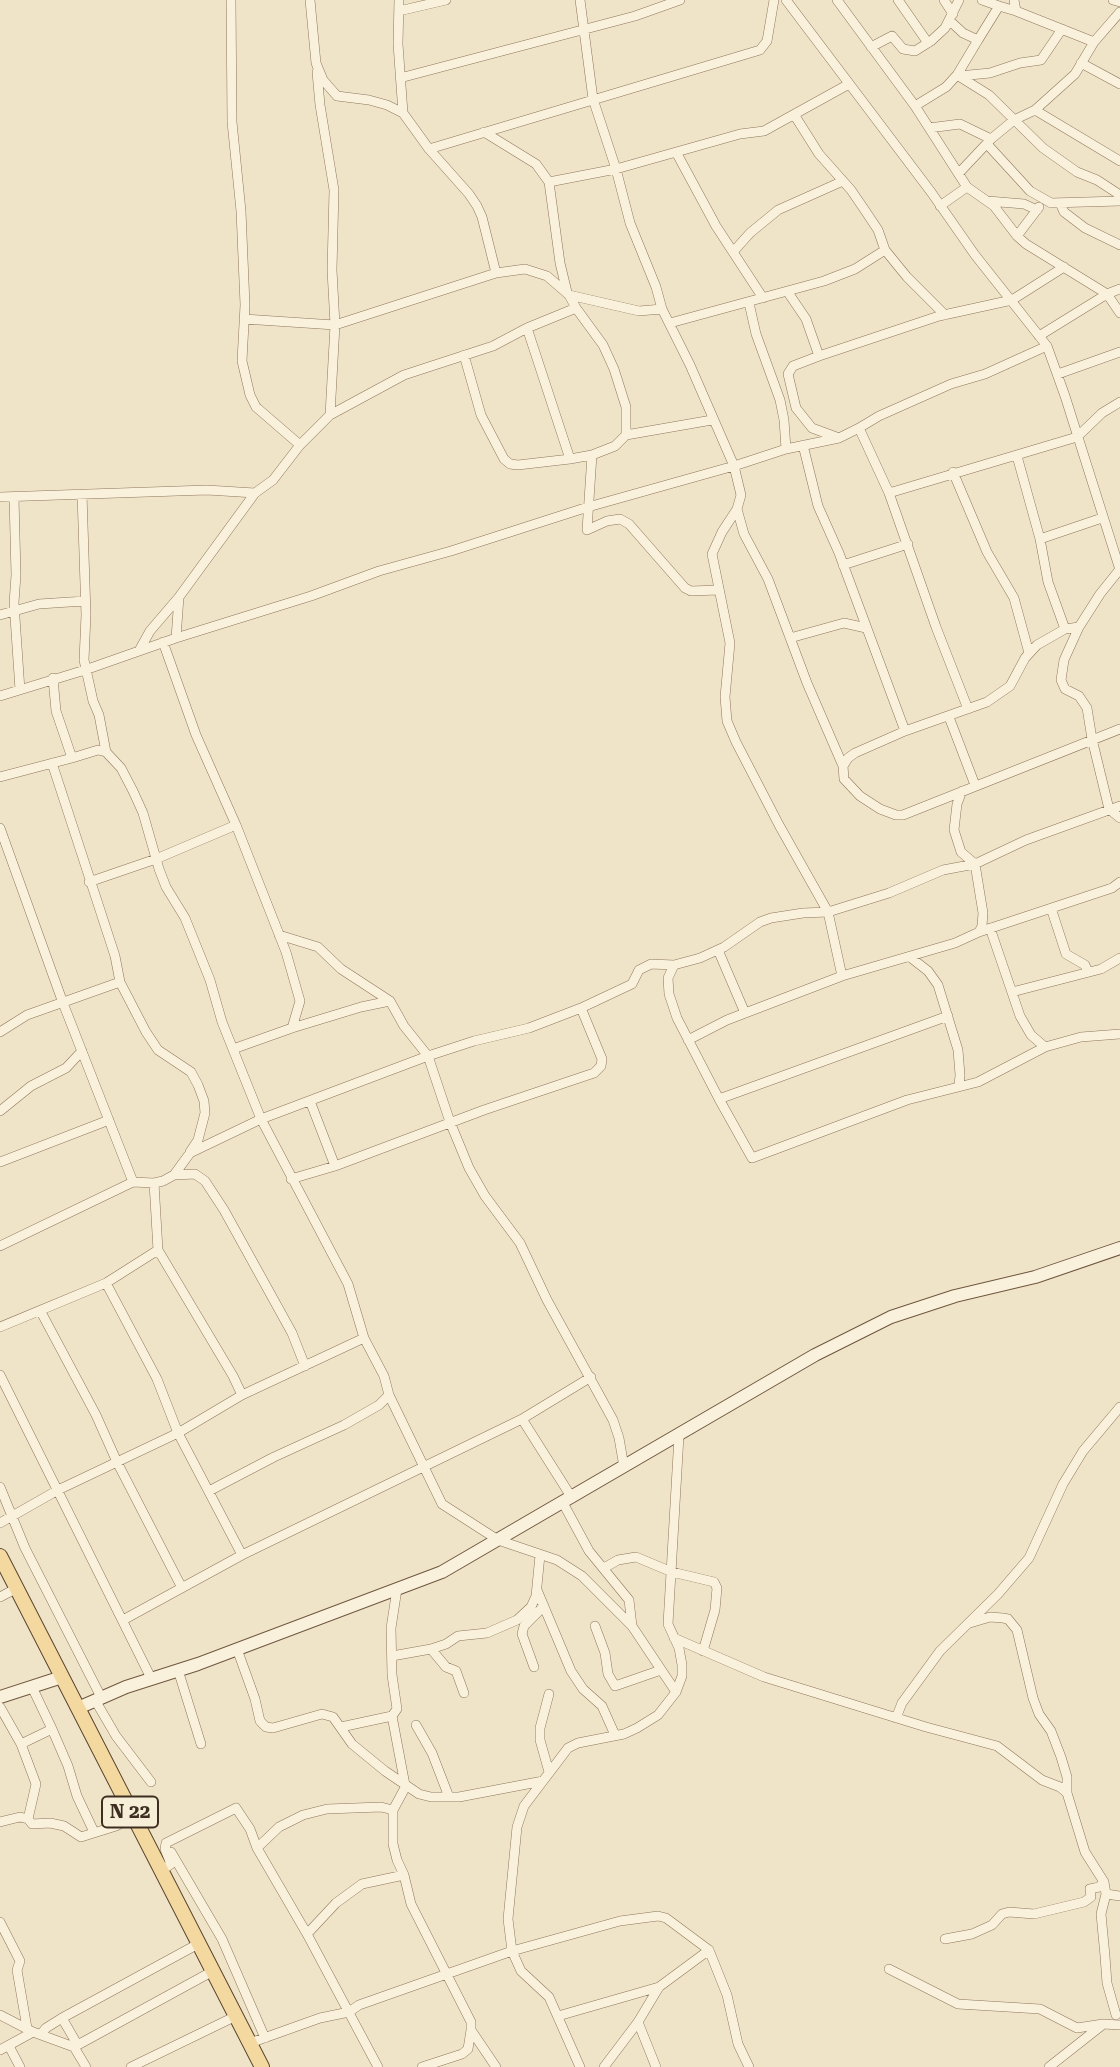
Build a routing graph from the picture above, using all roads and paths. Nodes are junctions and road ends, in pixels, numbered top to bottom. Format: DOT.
graph roads {
  1 [pos="231,0"];
  2 [pos="310,0"];
  3 [pos="399,0"];
  4 [pos="446,0"];
  5 [pos="580,0"];
  6 [pos="680,0"];
  7 [pos="774,0"];
  8 [pos="786,0"];
  9 [pos="837,0"];
  10 [pos="898,0"];
  11 [pos="944,0"];
  12 [pos="959,0"];
  13 [pos="982,0"];
  14 [pos="1014,0"];
  15 [pos="1113,0"];
  16 [pos="1120,2"];
  17 [pos="999,6"];
  18 [pos="399,11"];
  19 [pos="1016,11"];
  20 [pos="1120,12"];
  21 [pos="952,17"];
  22 [pos="583,29"];
  23 [pos="1062,29"];
  24 [pos="978,40"];
  25 [pos="1094,42"];
  26 [pos="928,43"];
  27 [pos="871,47"];
  28 [pos="316,63"];
  29 [pos="1081,63"];
  30 [pos="958,75"];
  31 [pos="400,78"];
  32 [pos="849,84"];
  33 [pos="1120,84"];
  34 [pos="593,99"];
  35 [pos="915,106"];
  36 [pos="1035,110"];
  37 [pos="403,113"];
  38 [pos="795,116"];
  39 [pos="1014,120"];
  40 [pos="929,128"];
  41 [pos="484,132"];
  42 [pos="989,142"];
  43 [pos="429,149"];
  44 [pos="677,152"];
  45 [pos="1120,161"];
  46 [pos="616,169"];
  47 [pos="959,173"];
  48 [pos="843,181"];
  49 [pos="549,182"];
  50 [pos="967,187"];
  51 [pos="1120,195"];
  52 [pos="1044,200"];
  53 [pos="988,201"];
  54 [pos="1120,201"];
  55 [pos="1060,203"];
  56 [pos="940,206"];
  57 [pos="1037,210"];
  58 [pos="1017,236"];
  59 [pos="1120,245"];
  60 [pos="886,250"];
  61 [pos="733,252"];
  62 [pos="1064,267"];
  63 [pos="496,273"];
  64 [pos="1120,289"];
  65 [pos="787,291"];
  66 [pos="568,293"];
  67 [pos="1107,294"];
  68 [pos="762,298"];
  69 [pos="1012,300"];
  70 [pos="749,303"];
  71 [pos="576,308"];
  72 [pos="662,309"];
  73 [pos="1120,313"];
  74 [pos="945,315"];
  75 [pos="244,319"];
  76 [pos="670,323"];
  77 [pos="335,326"];
  78 [pos="527,328"];
  79 [pos="1039,336"];
  80 [pos="1047,346"];
  81 [pos="1120,352"];
  82 [pos="464,355"];
  83 [pos="819,356"];
  84 [pos="1058,374"];
  85 [pos="1120,402"];
  86 [pos="330,415"];
  87 [pos="712,420"];
  88 [pos="859,428"];
  89 [pos="626,435"];
  90 [pos="1077,437"];
  91 [pos="839,438"];
  92 [pos="300,445"];
  93 [pos="803,445"];
  94 [pos="786,449"];
  95 [pos="592,455"];
  96 [pos="1017,456"];
  97 [pos="570,459"];
  98 [pos="734,466"];
  99 [pos="953,472"];
  100 [pos="256,493"];
  101 [pos="889,493"];
  102 [pos="82,494"];
  103 [pos="0,497"];
  104 [pos="14,497"];
  105 [pos="589,507"];
  106 [pos="737,509"];
  107 [pos="1102,518"];
  108 [pos="1040,539"];
  109 [pos="908,544"];
  110 [pos="843,565"];
  111 [pos="1120,570"];
  112 [pos="718,590"];
  113 [pos="179,597"];
  114 [pos="85,601"];
  115 [pos="14,612"];
  116 [pos="0,615"];
  117 [pos="1079,627"];
  118 [pos="866,628"];
  119 [pos="1065,629"];
  120 [pos="176,638"];
  121 [pos="790,638"];
  122 [pos="163,642"];
  123 [pos="140,649"];
  124 [pos="1029,653"];
  125 [pos="85,670"];
  126 [pos="53,678"];
  127 [pos="20,690"];
  128 [pos="0,696"];
  129 [pos="968,709"];
  130 [pos="949,717"];
  131 [pos="1120,729"];
  132 [pos="905,731"];
  133 [pos="1092,740"];
  134 [pos="106,752"];
  135 [pos="72,758"];
  136 [pos="52,763"];
  137 [pos="844,766"];
  138 [pos="0,777"];
  139 [pos="975,785"];
  140 [pos="962,791"];
  141 [pos="1120,806"];
  142 [pos="1110,809"];
  143 [pos="1120,818"];
  144 [pos="236,825"];
  145 [pos="0,828"];
  146 [pos="156,859"];
  147 [pos="975,864"];
  148 [pos="89,881"];
  149 [pos="1120,882"];
  150 [pos="1051,908"];
  151 [pos="828,912"];
  152 [pos="990,928"];
  153 [pos="979,932"];
  154 [pos="279,935"];
  155 [pos="718,950"];
  156 [pos="909,957"];
  157 [pos="1120,958"];
  158 [pos="674,965"];
  159 [pos="1088,972"];
  160 [pos="842,976"];
  161 [pos="120,982"];
  162 [pos="1012,992"];
  163 [pos="390,1001"];
  164 [pos="63,1003"];
  165 [pos="581,1008"];
  166 [pos="745,1013"];
  167 [pos="948,1016"];
  168 [pos="292,1028"];
  169 [pos="0,1032"];
  170 [pos="1120,1034"];
  171 [pos="688,1040"];
  172 [pos="1045,1047"];
  173 [pos="233,1049"];
  174 [pos="82,1051"];
  175 [pos="428,1056"];
  176 [pos="959,1086"];
  177 [pos="719,1099"];
  178 [pos="310,1101"];
  179 [pos="0,1111"];
  180 [pos="261,1119"];
  181 [pos="109,1120"];
  182 [pos="450,1122"];
  183 [pos="190,1153"];
  184 [pos="0,1162"];
  185 [pos="335,1166"];
  186 [pos="174,1175"];
  187 [pos="291,1179"];
  188 [pos="133,1182"];
  189 [pos="155,1183"];
  190 [pos="0,1246"];
  191 [pos="1120,1248"];
  192 [pos="158,1250"];
  193 [pos="107,1283"];
  194 [pos="41,1312"];
  195 [pos="0,1327"];
  196 [pos="364,1338"];
  197 [pos="305,1366"];
  198 [pos="0,1375"];
  199 [pos="591,1377"];
  200 [pos="242,1395"];
  201 [pos="389,1395"];
  202 [pos="1120,1406"];
  203 [pos="522,1419"];
  204 [pos="178,1433"];
  205 [pos="679,1436"];
  206 [pos="117,1462"];
  207 [pos="423,1466"];
  208 [pos="624,1467"];
  209 [pos="0,1487"];
  210 [pos="58,1490"];
  211 [pos="209,1491"];
  212 [pos="567,1500"];
  213 [pos="12,1514"];
  214 [pos="0,1522"];
  215 [pos="498,1540"];
  216 [pos="242,1555"];
  217 [pos="540,1555"];
  218 [pos="1,1561"];
  219 [pos="604,1569"];
  220 [pos="672,1572"];
  221 [pos="17,1588"];
  222 [pos="182,1588"];
  223 [pos="397,1589"];
  224 [pos="537,1590"];
  225 [pos="0,1597"];
  226 [pos="544,1606"];
  227 [pos="123,1620"];
  228 [pos="968,1623"];
  229 [pos="595,1626"];
  230 [pos="632,1626"];
  231 [pos="674,1638"];
  232 [pos="237,1649"];
  233 [pos="431,1649"];
  234 [pos="704,1651"];
  235 [pos="392,1656"];
  236 [pos="534,1667"];
  237 [pos="178,1670"];
  238 [pos="661,1670"];
  239 [pos="62,1677"];
  240 [pos="151,1678"];
  241 [pos="32,1687"];
  242 [pos="676,1692"];
  243 [pos="464,1693"];
  244 [pos="549,1694"];
  245 [pos="0,1697"];
  246 [pos="98,1699"];
  247 [pos="0,1707"];
  248 [pos="78,1709"];
  249 [pos="392,1716"];
  250 [pos="896,1718"];
  251 [pos="416,1725"];
  252 [pos="341,1727"];
  253 [pos="52,1729"];
  254 [pos="615,1735"];
  255 [pos="21,1744"];
  256 [pos="201,1744"];
  257 [pos="549,1772"];
  258 [pos="543,1781"];
  259 [pos="151,1782"];
  260 [pos="405,1786"];
  261 [pos="1067,1794"];
  262 [pos="449,1797"];
  263 [pos="393,1810"];
  264 [pos="133,1818"];
  265 [pos="28,1819"];
  266 [pos="0,1822"];
  267 [pos="94,1832"];
  268 [pos="166,1843"];
  269 [pos="257,1848"];
  270 [pos="161,1871"];
  271 [pos="404,1875"];
  272 [pos="1104,1882"];
  273 [pos="1107,1894"];
  274 [pos="1120,1896"];
  275 [pos="0,1922"];
  276 [pos="307,1934"];
  277 [pos="945,1939"];
  278 [pos="198,1944"];
  279 [pos="709,1950"];
  280 [pos="512,1951"];
  281 [pos="889,1969"];
  282 [pos="213,1971"];
  283 [pos="447,1974"];
  284 [pos="659,1987"];
  285 [pos="1120,2005"];
  286 [pos="349,2012"];
  287 [pos="0,2015"];
  288 [pos="1116,2015"];
  289 [pos="236,2016"];
  290 [pos="558,2016"];
  291 [pos="62,2018"];
  292 [pos="638,2022"];
  293 [pos="1103,2024"];
  294 [pos="1120,2025"];
  295 [pos="471,2030"];
  296 [pos="33,2032"];
  297 [pos="265,2038"];
  298 [pos="250,2043"];
  299 [pos="76,2045"];
  300 [pos="4,2048"];
  301 [pos="20,2067"];
  302 [pos="86,2067"];
  303 [pos="131,2067"];
  304 [pos="262,2067"];
  305 [pos="377,2067"];
  306 [pos="422,2067"];
  307 [pos="496,2067"];
  308 [pos="580,2067"];
  309 [pos="604,2067"];
  310 [pos="656,2067"];
  311 [pos="749,2067"];
  312 [pos="1049,2067"];
  1 -- 75 [label="street"];
  2 -- 28 [label="street"];
  3 -- 18 [label="street"];
  4 -- 18 [label="street"];
  5 -- 22 [label="street"];
  6 -- 22 [label="street"];
  7 -- 34 [label="street"];
  8 -- 32 [label="street"];
  9 -- 27 [label="street"];
  10 -- 26 [label="street"];
  11 -- 21 [label="street"];
  12 -- 21 [label="street"];
  13 -- 17 [label="street"];
  14 -- 19 [label="street"];
  15 -- 16 [label="street"];
  17 -- 19 [label="street"];
  17 -- 24 [label="street"];
  18 -- 31 [label="street"];
  19 -- 23 [label="street"];
  20 -- 25 [label="street"];
  21 -- 24 [label="street"];
  21 -- 26 [label="street"];
  22 -- 31 [label="street"];
  22 -- 34 [label="street"];
  23 -- 25 [label="street"];
  23 -- 30 [label="street"];
  24 -- 30 [label="street"];
  25 -- 29 [label="street"];
  26 -- 27 [label="street"];
  27 -- 35 [label="street"];
  28 -- 37 [label="street"];
  28 -- 77 [label="street"];
  29 -- 33 [label="street"];
  29 -- 36 [label="street"];
  30 -- 35 [label="street"];
  30 -- 39 [label="street"];
  31 -- 37 [label="street"];
  32 -- 38 [label="street"];
  32 -- 56 [label="street"];
  34 -- 41 [label="street"];
  34 -- 46 [label="street"];
  35 -- 40 [label="street"];
  36 -- 39 [label="street"];
  36 -- 45 [label="street"];
  37 -- 43 [label="street"];
  38 -- 44 [label="street"];
  38 -- 48 [label="street"];
  39 -- 42 [label="street"];
  39 -- 51 [label="street"];
  40 -- 42 [label="street"];
  40 -- 47 [label="street"];
  41 -- 43 [label="street"];
  41 -- 49 [label="street"];
  42 -- 47 [label="street"];
  42 -- 52 [label="street"];
  43 -- 63 [label="street"];
  44 -- 46 [label="street"];
  44 -- 61 [label="street"];
  46 -- 49 [label="street"];
  46 -- 72 [label="street"];
  47 -- 50 [label="street"];
  48 -- 60 [label="street"];
  48 -- 61 [label="street"];
  49 -- 66 [label="street"];
  50 -- 53 [label="street"];
  50 -- 56 [label="street"];
  52 -- 55 [label="street"];
  52 -- 57 [label="street"];
  53 -- 57 [label="street"];
  53 -- 58 [label="street"];
  54 -- 55 [label="street"];
  55 -- 59 [label="street"];
  56 -- 69 [label="street"];
  57 -- 58 [label="street"];
  58 -- 62 [label="street"];
  60 -- 65 [label="street"];
  60 -- 74 [label="street"];
  61 -- 68 [label="street"];
  62 -- 67 [label="street"];
  62 -- 69 [label="street"];
  63 -- 66 [label="street"];
  63 -- 77 [label="street"];
  64 -- 67 [label="street"];
  65 -- 68 [label="street"];
  65 -- 83 [label="street"];
  66 -- 71 [label="street"];
  66 -- 72 [label="street"];
  67 -- 73 [label="street"];
  67 -- 79 [label="street"];
  68 -- 70 [label="street"];
  69 -- 74 [label="street"];
  69 -- 79 [label="street"];
  70 -- 76 [label="street"];
  70 -- 94 [label="street"];
  71 -- 78 [label="street"];
  71 -- 89 [label="street"];
  72 -- 76 [label="street"];
  74 -- 83 [label="street"];
  75 -- 77 [label="street"];
  75 -- 92 [label="street"];
  76 -- 87 [label="street"];
  77 -- 86 [label="street"];
  78 -- 82 [label="street"];
  78 -- 97 [label="street"];
  79 -- 80 [label="street"];
  80 -- 84 [label="street"];
  80 -- 88 [label="street"];
  81 -- 84 [label="street"];
  82 -- 86 [label="street"];
  82 -- 97 [label="street"];
  83 -- 91 [label="street"];
  84 -- 90 [label="street"];
  85 -- 90 [label="street"];
  86 -- 92 [label="street"];
  87 -- 89 [label="street"];
  87 -- 98 [label="street"];
  88 -- 91 [label="street"];
  88 -- 101 [label="street"];
  89 -- 95 [label="street"];
  90 -- 96 [label="street"];
  90 -- 107 [label="street"];
  91 -- 93 [label="street"];
  92 -- 100 [label="street"];
  93 -- 94 [label="street"];
  93 -- 110 [label="street"];
  94 -- 98 [label="street"];
  95 -- 97 [label="street"];
  95 -- 105 [label="street"];
  96 -- 99 [label="street"];
  96 -- 108 [label="street"];
  98 -- 105 [label="street"];
  98 -- 106 [label="street"];
  99 -- 101 [label="street"];
  99 -- 124 [label="street"];
  100 -- 102 [label="street"];
  100 -- 113 [label="street"];
  101 -- 109 [label="street"];
  102 -- 104 [label="street"];
  102 -- 114 [label="street"];
  103 -- 104 [label="street"];
  104 -- 115 [label="street"];
  105 -- 112 [label="street"];
  105 -- 120 [label="street"];
  106 -- 112 [label="street"];
  106 -- 121 [label="street"];
  107 -- 108 [label="street"];
  107 -- 111 [label="street"];
  108 -- 119 [label="street"];
  109 -- 110 [label="street"];
  109 -- 129 [label="street"];
  110 -- 118 [label="street"];
  111 -- 117 [label="street"];
  112 -- 151 [label="street"];
  113 -- 120 [label="street"];
  113 -- 123 [label="street"];
  114 -- 115 [label="street"];
  114 -- 125 [label="street"];
  115 -- 116 [label="street"];
  115 -- 127 [label="street"];
  117 -- 119 [label="street"];
  117 -- 133 [label="street"];
  118 -- 121 [label="street"];
  118 -- 132 [label="street"];
  119 -- 124 [label="street"];
  120 -- 122 [label="street"];
  121 -- 137 [label="street"];
  122 -- 123 [label="street"];
  122 -- 144 [label="street"];
  123 -- 125 [label="street"];
  124 -- 129 [label="street"];
  125 -- 126 [label="street"];
  125 -- 134 [label="street"];
  126 -- 127 [label="street"];
  126 -- 135 [label="street"];
  127 -- 128 [label="street"];
  129 -- 130 [label="street"];
  130 -- 132 [label="street"];
  130 -- 139 [label="street"];
  131 -- 133 [label="street"];
  132 -- 137 [label="street"];
  133 -- 139 [label="street"];
  133 -- 142 [label="street"];
  134 -- 135 [label="street"];
  134 -- 146 [label="street"];
  135 -- 136 [label="street"];
  136 -- 138 [label="street"];
  136 -- 148 [label="street"];
  137 -- 140 [label="street"];
  139 -- 140 [label="street"];
  140 -- 147 [label="street"];
  141 -- 142 [label="street"];
  142 -- 143 [label="street"];
  142 -- 147 [label="street"];
  144 -- 146 [label="street"];
  144 -- 154 [label="street"];
  145 -- 164 [label="street"];
  146 -- 148 [label="street"];
  146 -- 173 [label="street"];
  147 -- 151 [label="street"];
  147 -- 153 [label="street"];
  148 -- 161 [label="street"];
  149 -- 150 [label="street"];
  150 -- 152 [label="street"];
  150 -- 159 [label="street"];
  151 -- 155 [label="street"];
  151 -- 160 [label="street"];
  152 -- 153 [label="street"];
  152 -- 162 [label="street"];
  153 -- 156 [label="street"];
  154 -- 163 [label="street"];
  154 -- 168 [label="street"];
  155 -- 158 [label="street"];
  155 -- 166 [label="street"];
  156 -- 160 [label="street"];
  156 -- 167 [label="street"];
  157 -- 159 [label="street"];
  158 -- 165 [label="street"];
  158 -- 171 [label="street"];
  159 -- 162 [label="street"];
  160 -- 166 [label="street"];
  161 -- 164 [label="street"];
  161 -- 183 [label="street"];
  162 -- 172 [label="street"];
  163 -- 168 [label="street"];
  163 -- 175 [label="street"];
  164 -- 169 [label="street"];
  164 -- 174 [label="street"];
  165 -- 175 [label="street"];
  165 -- 182 [label="street"];
  166 -- 171 [label="street"];
  167 -- 176 [label="street"];
  167 -- 177 [label="street"];
  168 -- 173 [label="street"];
  170 -- 172 [label="street"];
  171 -- 177 [label="street"];
  172 -- 176 [label="street"];
  173 -- 180 [label="street"];
  174 -- 179 [label="street"];
  174 -- 181 [label="street"];
  175 -- 178 [label="street"];
  175 -- 182 [label="street"];
  176 -- 177 [label="street"];
  178 -- 180 [label="street"];
  178 -- 185 [label="street"];
  180 -- 183 [label="street"];
  180 -- 187 [label="street"];
  181 -- 184 [label="street"];
  181 -- 188 [label="street"];
  182 -- 185 [label="street"];
  182 -- 199 [label="street"];
  183 -- 186 [label="street"];
  185 -- 187 [label="street"];
  186 -- 189 [label="street"];
  186 -- 197 [label="street"];
  187 -- 196 [label="street"];
  188 -- 189 [label="street"];
  188 -- 190 [label="street"];
  189 -- 192 [label="street"];
  191 -- 205 [label="street"];
  192 -- 193 [label="street"];
  192 -- 200 [label="street"];
  193 -- 194 [label="street"];
  193 -- 204 [label="street"];
  194 -- 195 [label="street"];
  194 -- 206 [label="street"];
  196 -- 197 [label="street"];
  196 -- 201 [label="street"];
  197 -- 200 [label="street"];
  198 -- 210 [label="street"];
  199 -- 203 [label="street"];
  199 -- 208 [label="street"];
  200 -- 204 [label="street"];
  201 -- 207 [label="street"];
  201 -- 211 [label="street"];
  202 -- 228 [label="street"];
  203 -- 207 [label="street"];
  203 -- 212 [label="street"];
  204 -- 206 [label="street"];
  204 -- 211 [label="street"];
  205 -- 208 [label="street"];
  205 -- 220 [label="street"];
  206 -- 210 [label="street"];
  206 -- 222 [label="street"];
  207 -- 215 [label="street"];
  207 -- 216 [label="street"];
  208 -- 212 [label="street"];
  209 -- 213 [label="street"];
  210 -- 213 [label="street"];
  210 -- 227 [label="street"];
  211 -- 216 [label="street"];
  212 -- 215 [label="street"];
  212 -- 219 [label="street"];
  213 -- 214 [label="street"];
  213 -- 246 [label="street"];
  215 -- 217 [label="street"];
  215 -- 223 [label="street"];
  216 -- 222 [label="street"];
  217 -- 224 [label="street"];
  217 -- 230 [label="street"];
  218 -- 221 [label="main road, N 22"];
  219 -- 220 [label="street"];
  219 -- 230 [label="street"];
  220 -- 231 [label="street"];
  220 -- 234 [label="street"];
  221 -- 225 [label="street"];
  221 -- 239 [label="main road, N 22"];
  222 -- 227 [label="street"];
  223 -- 232 [label="street"];
  223 -- 235 [label="street"];
  224 -- 226 [label="street"];
  224 -- 233 [label="street"];
  226 -- 236 [label="street"];
  226 -- 254 [label="street"];
  227 -- 240 [label="street"];
  228 -- 250 [label="street"];
  228 -- 261 [label="street"];
  229 -- 238 [label="street"];
  230 -- 238 [label="street"];
  231 -- 234 [label="street"];
  231 -- 242 [label="street"];
  232 -- 237 [label="street"];
  232 -- 252 [label="street"];
  233 -- 235 [label="street"];
  233 -- 243 [label="street"];
  234 -- 250 [label="street"];
  235 -- 249 [label="street"];
  237 -- 240 [label="street"];
  237 -- 256 [label="street"];
  238 -- 242 [label="street"];
  239 -- 241 [label="street"];
  239 -- 248 [label="main road, N 22"];
  240 -- 246 [label="street"];
  241 -- 245 [label="street"];
  241 -- 253 [label="street"];
  242 -- 254 [label="street"];
  244 -- 257 [label="street"];
  246 -- 248 [label="street"];
  246 -- 259 [label="street"];
  247 -- 255 [label="street"];
  248 -- 264 [label="main road, N 22"];
  249 -- 252 [label="street"];
  249 -- 260 [label="street"];
  250 -- 261 [label="street"];
  251 -- 262 [label="street"];
  252 -- 260 [label="street"];
  253 -- 255 [label="street"];
  253 -- 267 [label="street"];
  254 -- 257 [label="street"];
  255 -- 265 [label="street"];
  257 -- 258 [label="street"];
  258 -- 262 [label="street"];
  258 -- 280 [label="street"];
  260 -- 262 [label="street"];
  260 -- 263 [label="street"];
  261 -- 272 [label="street"];
  263 -- 269 [label="street"];
  263 -- 271 [label="street"];
  264 -- 267 [label="street"];
  264 -- 270 [label="main road, N 22"];
  265 -- 266 [label="street"];
  265 -- 267 [label="street"];
  268 -- 269 [label="street"];
  268 -- 270 [label="street"];
  268 -- 297 [label="street"];
  269 -- 276 [label="street"];
  270 -- 278 [label="main road, N 22"];
  271 -- 276 [label="street"];
  271 -- 283 [label="street"];
  272 -- 273 [label="street"];
  272 -- 277 [label="street"];
  273 -- 274 [label="street"];
  273 -- 288 [label="street"];
  275 -- 296 [label="street"];
  276 -- 286 [label="street"];
  278 -- 282 [label="main road, N 22"];
  278 -- 291 [label="street"];
  279 -- 280 [label="street"];
  279 -- 284 [label="street"];
  279 -- 311 [label="street"];
  280 -- 283 [label="street"];
  280 -- 290 [label="street"];
  281 -- 293 [label="street"];
  282 -- 289 [label="main road, N 22"];
  282 -- 299 [label="street"];
  283 -- 286 [label="street"];
  283 -- 295 [label="street"];
  284 -- 290 [label="street"];
  284 -- 292 [label="street"];
  285 -- 288 [label="street"];
  286 -- 297 [label="street"];
  286 -- 305 [label="street"];
  287 -- 296 [label="street"];
  288 -- 293 [label="street"];
  289 -- 298 [label="main road, N 22"];
  289 -- 303 [label="street"];
  290 -- 308 [label="street"];
  291 -- 296 [label="street"];
  291 -- 299 [label="street"];
  292 -- 309 [label="street"];
  292 -- 310 [label="street"];
  293 -- 294 [label="street"];
  293 -- 312 [label="street"];
  295 -- 306 [label="street"];
  295 -- 307 [label="street"];
  296 -- 299 [label="street"];
  296 -- 300 [label="street"];
  297 -- 298 [label="street"];
  298 -- 304 [label="main road, N 22"];
  299 -- 302 [label="street"];
  300 -- 301 [label="street"];
}
